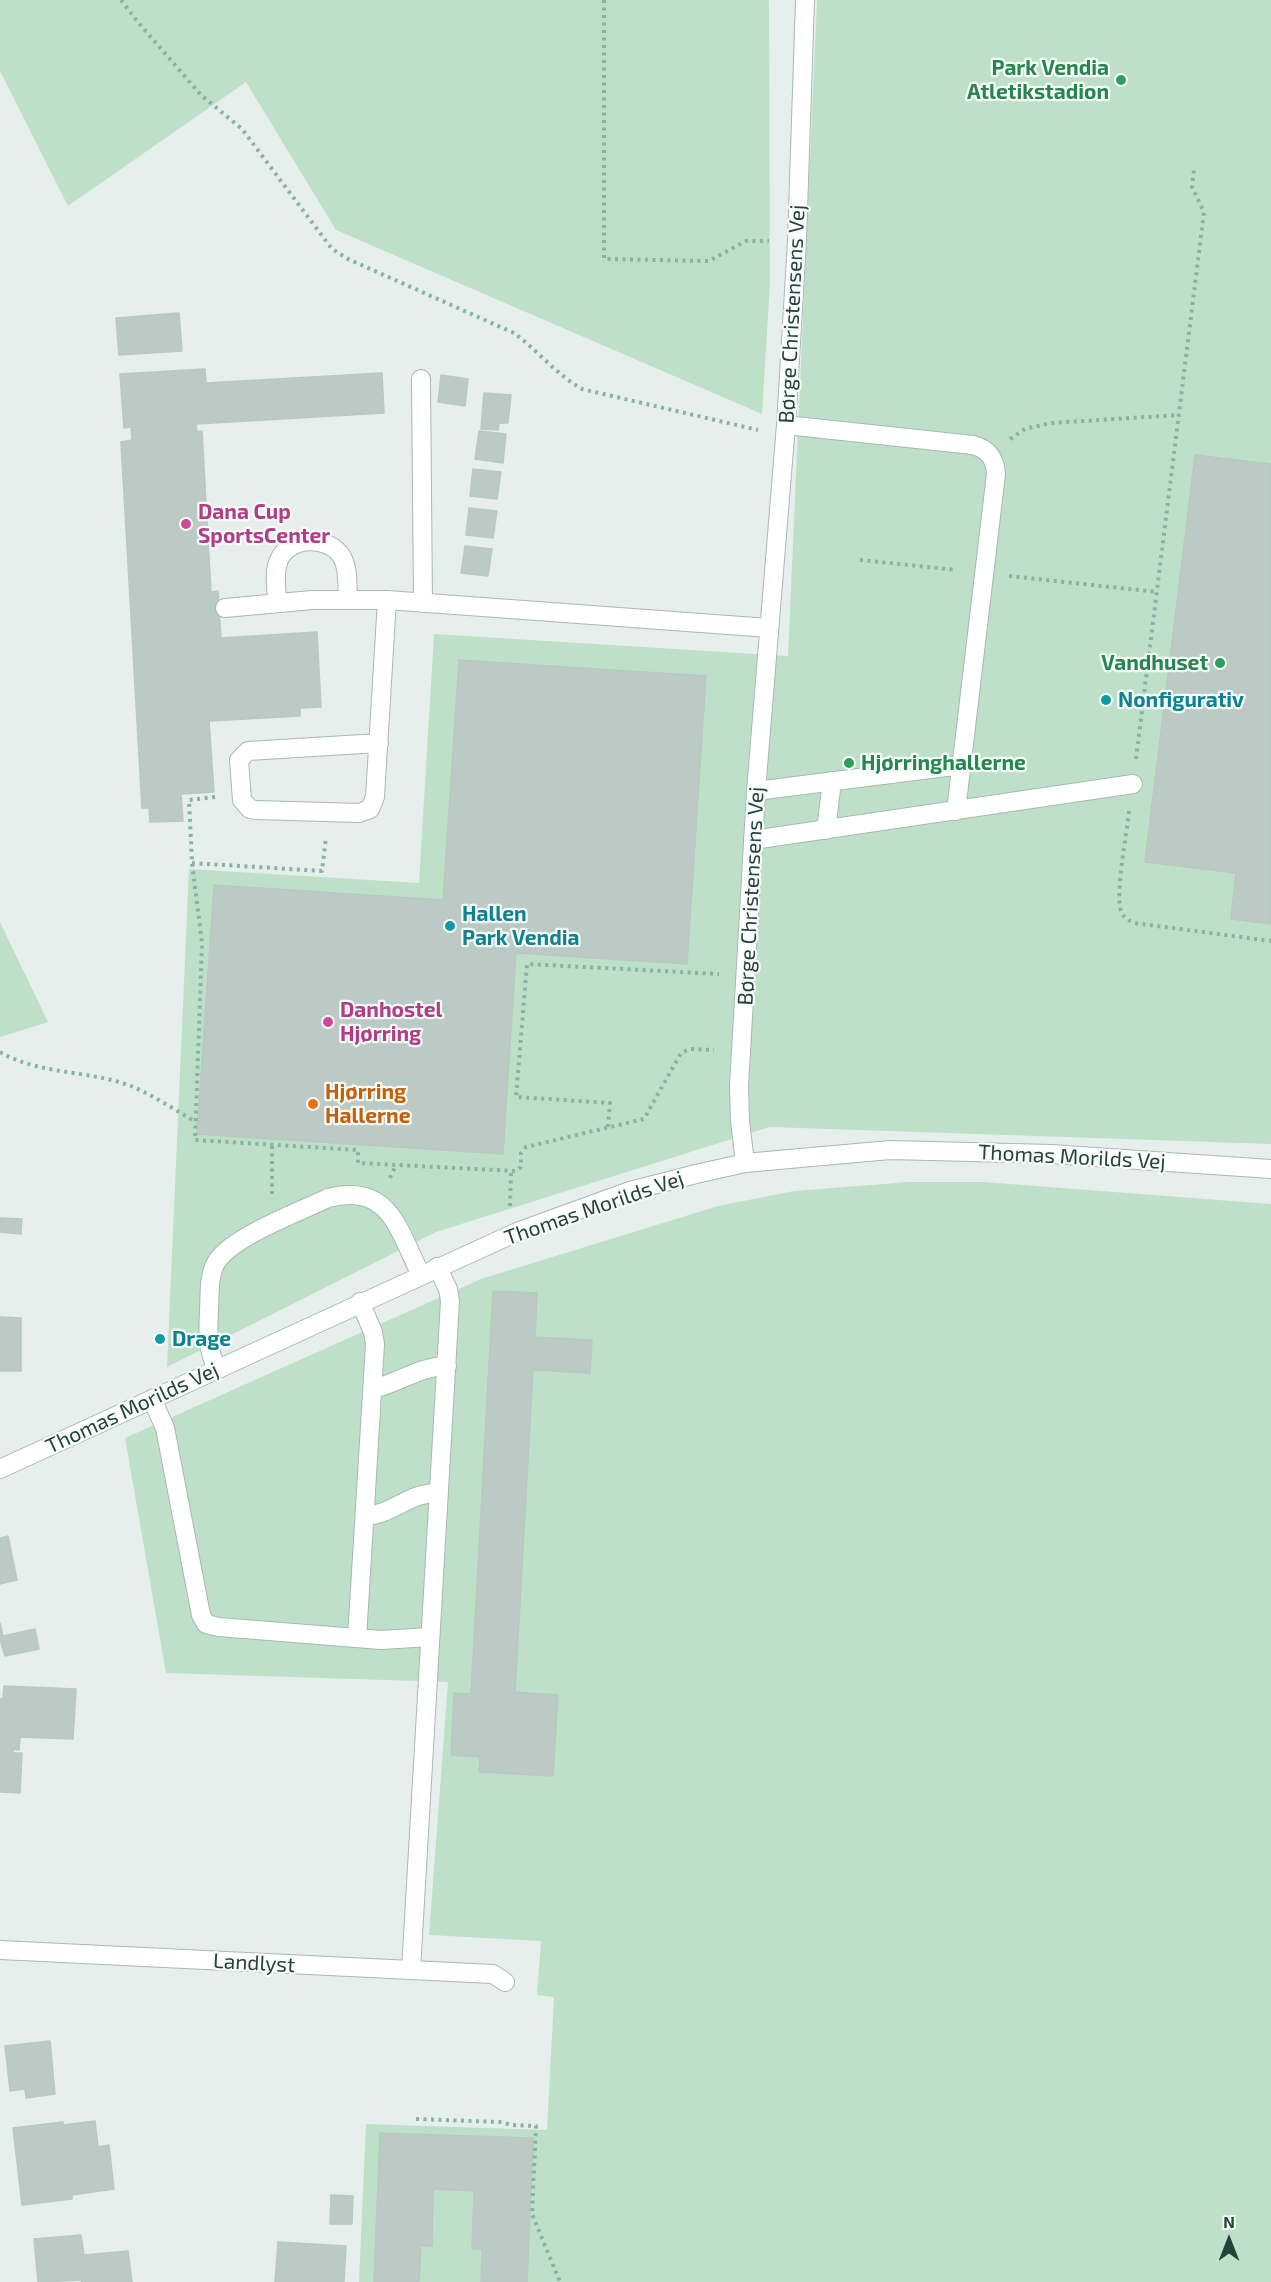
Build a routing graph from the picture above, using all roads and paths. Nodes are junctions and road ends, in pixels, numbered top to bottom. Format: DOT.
graph roads {
  1 [pos="121,0"];
  2 [pos="604,0"];
  3 [pos="805,0"];
  4 [pos="1194,170"];
  5 [pos="797,241"];
  6 [pos="421,379"];
  7 [pos="1179,416"];
  8 [pos="785,431"];
  9 [pos="991,455"];
  10 [pos="348,599"];
  11 [pos="387,600"];
  12 [pos="277,603"];
  13 [pos="423,603"];
  14 [pos="225,608"];
  15 [pos="769,628"];
  16 [pos="379,743"];
  17 [pos="962,765"];
  18 [pos="832,781"];
  19 [pos="1133,784"];
  20 [pos="756,791"];
  21 [pos="240,795"];
  22 [pos="956,811"];
  23 [pos="826,830"];
  24 [pos="753,840"];
  25 [pos="324,851"];
  26 [pos="192,863"];
  27 [pos="1271,941"];
  28 [pos="747,975"];
  29 [pos="741,1051"];
  30 [pos="0,1052"];
  31 [pos="196,1122"];
  32 [pos="608,1127"];
  33 [pos="272,1145"];
  34 [pos="745,1163"];
  35 [pos="1271,1169"];
  36 [pos="511,1171"];
  37 [pos="284,1219"];
  38 [pos="517,1232"];
  39 [pos="429,1271"];
  40 [pos="360,1302"];
  41 [pos="447,1366"];
  42 [pos="217,1369"];
  43 [pos="373,1389"];
  44 [pos="152,1399"];
  45 [pos="0,1469"];
  46 [pos="439,1493"];
  47 [pos="365,1516"];
  48 [pos="430,1637"];
  49 [pos="357,1638"];
  50 [pos="0,1950"];
  51 [pos="411,1970"];
  52 [pos="504,1982"];
  53 [pos="416,2119"];
  54 [pos="560,2282"];
  1 -- 8 [label="path"];
  2 -- 5 [label="path"];
  3 -- 5 [label="street, Børge Christensens Vej"];
  4 -- 7 [label="path"];
  5 -- 8 [label="street, Børge Christensens Vej"];
  6 -- 13 [label="street"];
  7 -- 9 [label="path"];
  7 -- 19 [label="path"];
  8 -- 9 [label="street"];
  8 -- 15 [label="street, Børge Christensens Vej"];
  9 -- 17 [label="street"];
  10 -- 11 [label="street"];
  10 -- 12 [label="street"];
  10 -- 12 [label="street"];
  11 -- 13 [label="street"];
  11 -- 16 [label="street"];
  12 -- 14 [label="street"];
  13 -- 15 [label="street"];
  15 -- 20 [label="street, Børge Christensens Vej"];
  16 -- 21 [label="street"];
  16 -- 21 [label="street"];
  17 -- 18 [label="street"];
  17 -- 22 [label="street"];
  18 -- 20 [label="street"];
  18 -- 23 [label="street"];
  19 -- 22 [label="street"];
  19 -- 27 [label="path"];
  20 -- 24 [label="street, Børge Christensens Vej"];
  21 -- 26 [label="path"];
  22 -- 23 [label="street"];
  23 -- 24 [label="street"];
  24 -- 28 [label="street, Børge Christensens Vej"];
  25 -- 26 [label="path"];
  26 -- 31 [label="path"];
  28 -- 29 [label="street, Børge Christensens Vej"];
  28 -- 32 [label="path"];
  29 -- 32 [label="path"];
  29 -- 34 [label="street, Børge Christensens Vej"];
  30 -- 31 [label="path"];
  31 -- 33 [label="path"];
  32 -- 36 [label="path"];
  33 -- 36 [label="path"];
  33 -- 37 [label="path"];
  34 -- 35 [label="street, Thomas Morilds Vej"];
  34 -- 38 [label="street, Thomas Morilds Vej"];
  36 -- 38 [label="path"];
  37 -- 39 [label="street"];
  37 -- 42 [label="street"];
  38 -- 39 [label="street, Thomas Morilds Vej"];
  39 -- 40 [label="street, Thomas Morilds Vej"];
  39 -- 41 [label="street"];
  40 -- 42 [label="street, Thomas Morilds Vej"];
  40 -- 43 [label="street"];
  41 -- 43 [label="street"];
  41 -- 46 [label="street"];
  42 -- 44 [label="street, Thomas Morilds Vej"];
  43 -- 47 [label="street"];
  44 -- 45 [label="street, Thomas Morilds Vej"];
  44 -- 49 [label="street"];
  46 -- 47 [label="street"];
  46 -- 48 [label="street"];
  47 -- 49 [label="street"];
  48 -- 49 [label="street"];
  48 -- 51 [label="street"];
  50 -- 51 [label="street, Landlyst"];
  51 -- 52 [label="street, Landlyst"];
  53 -- 54 [label="path"];
}
